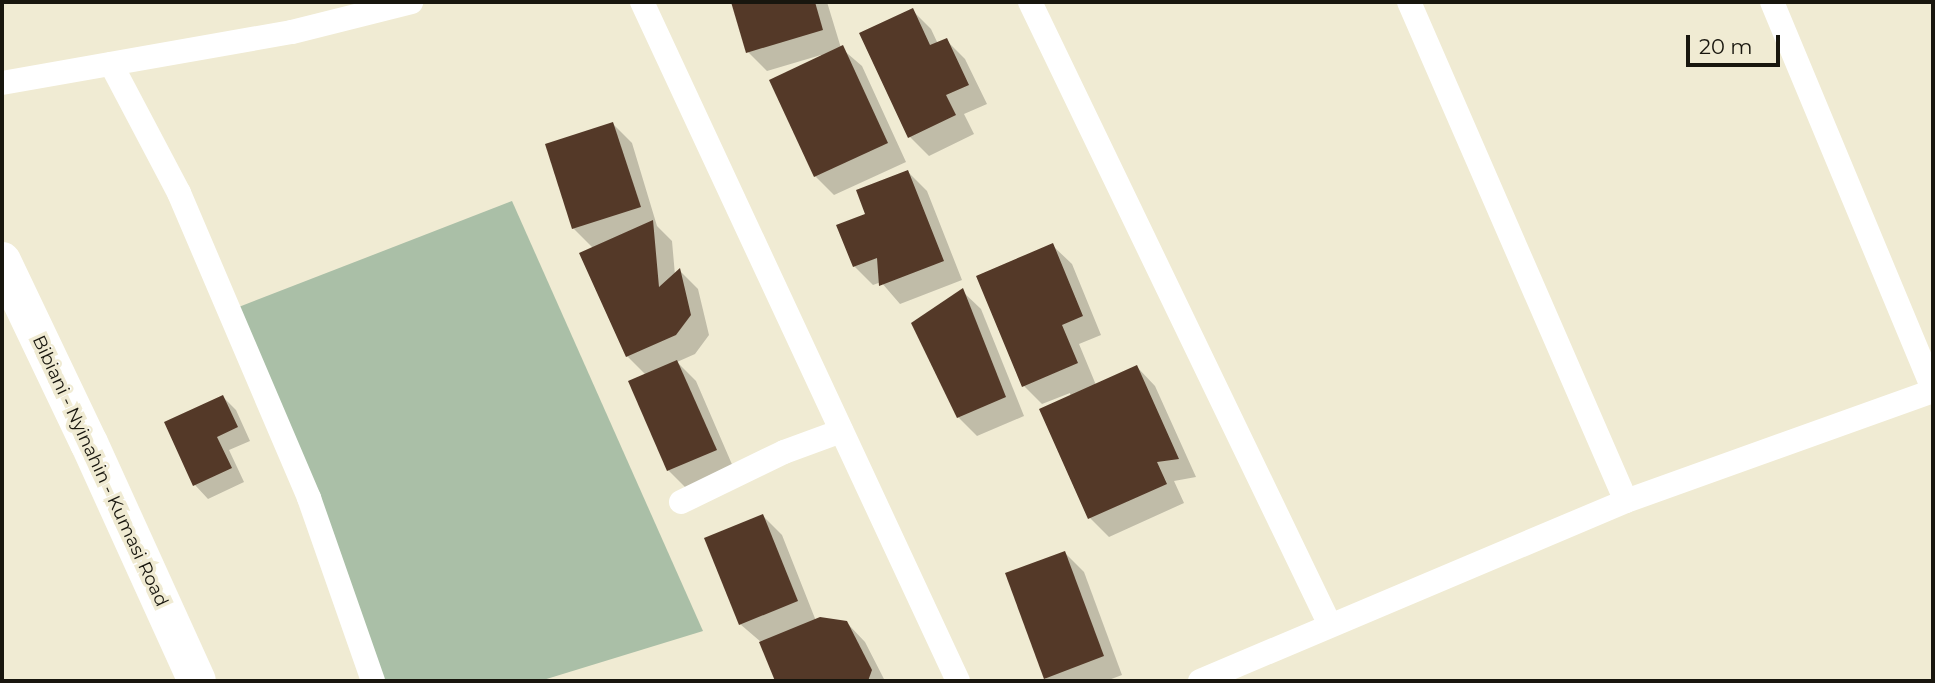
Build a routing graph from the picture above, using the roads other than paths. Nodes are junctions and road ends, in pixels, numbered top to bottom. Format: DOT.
graph roads {
  1 [pos="411,2"];
  2 [pos="642,2"];
  3 [pos="1030,2"];
  4 [pos="1409,2"];
  5 [pos="1772,2"];
  6 [pos="111,64"];
  7 [pos="2,83"];
  8 [pos="2,261"];
  9 [pos="1933,390"];
  10 [pos="841,431"];
  11 [pos="1626,501"];
  12 [pos="681,502"];
  13 [pos="1330,625"];
  14 [pos="197,681"];
  15 [pos="373,681"];
  16 [pos="958,681"];
  17 [pos="1200,681"];
  1 -- 6 [label="street"];
  2 -- 10 [label="street"];
  3 -- 13 [label="street"];
  4 -- 11 [label="street"];
  5 -- 9 [label="street"];
  6 -- 7 [label="street"];
  6 -- 15 [label="street"];
  8 -- 14 [label="main road, Bibiani - Nyinahin - Kumasi Road"];
  9 -- 11 [label="street"];
  10 -- 12 [label="street"];
  10 -- 16 [label="street"];
  11 -- 13 [label="street"];
  13 -- 17 [label="street"];
}
